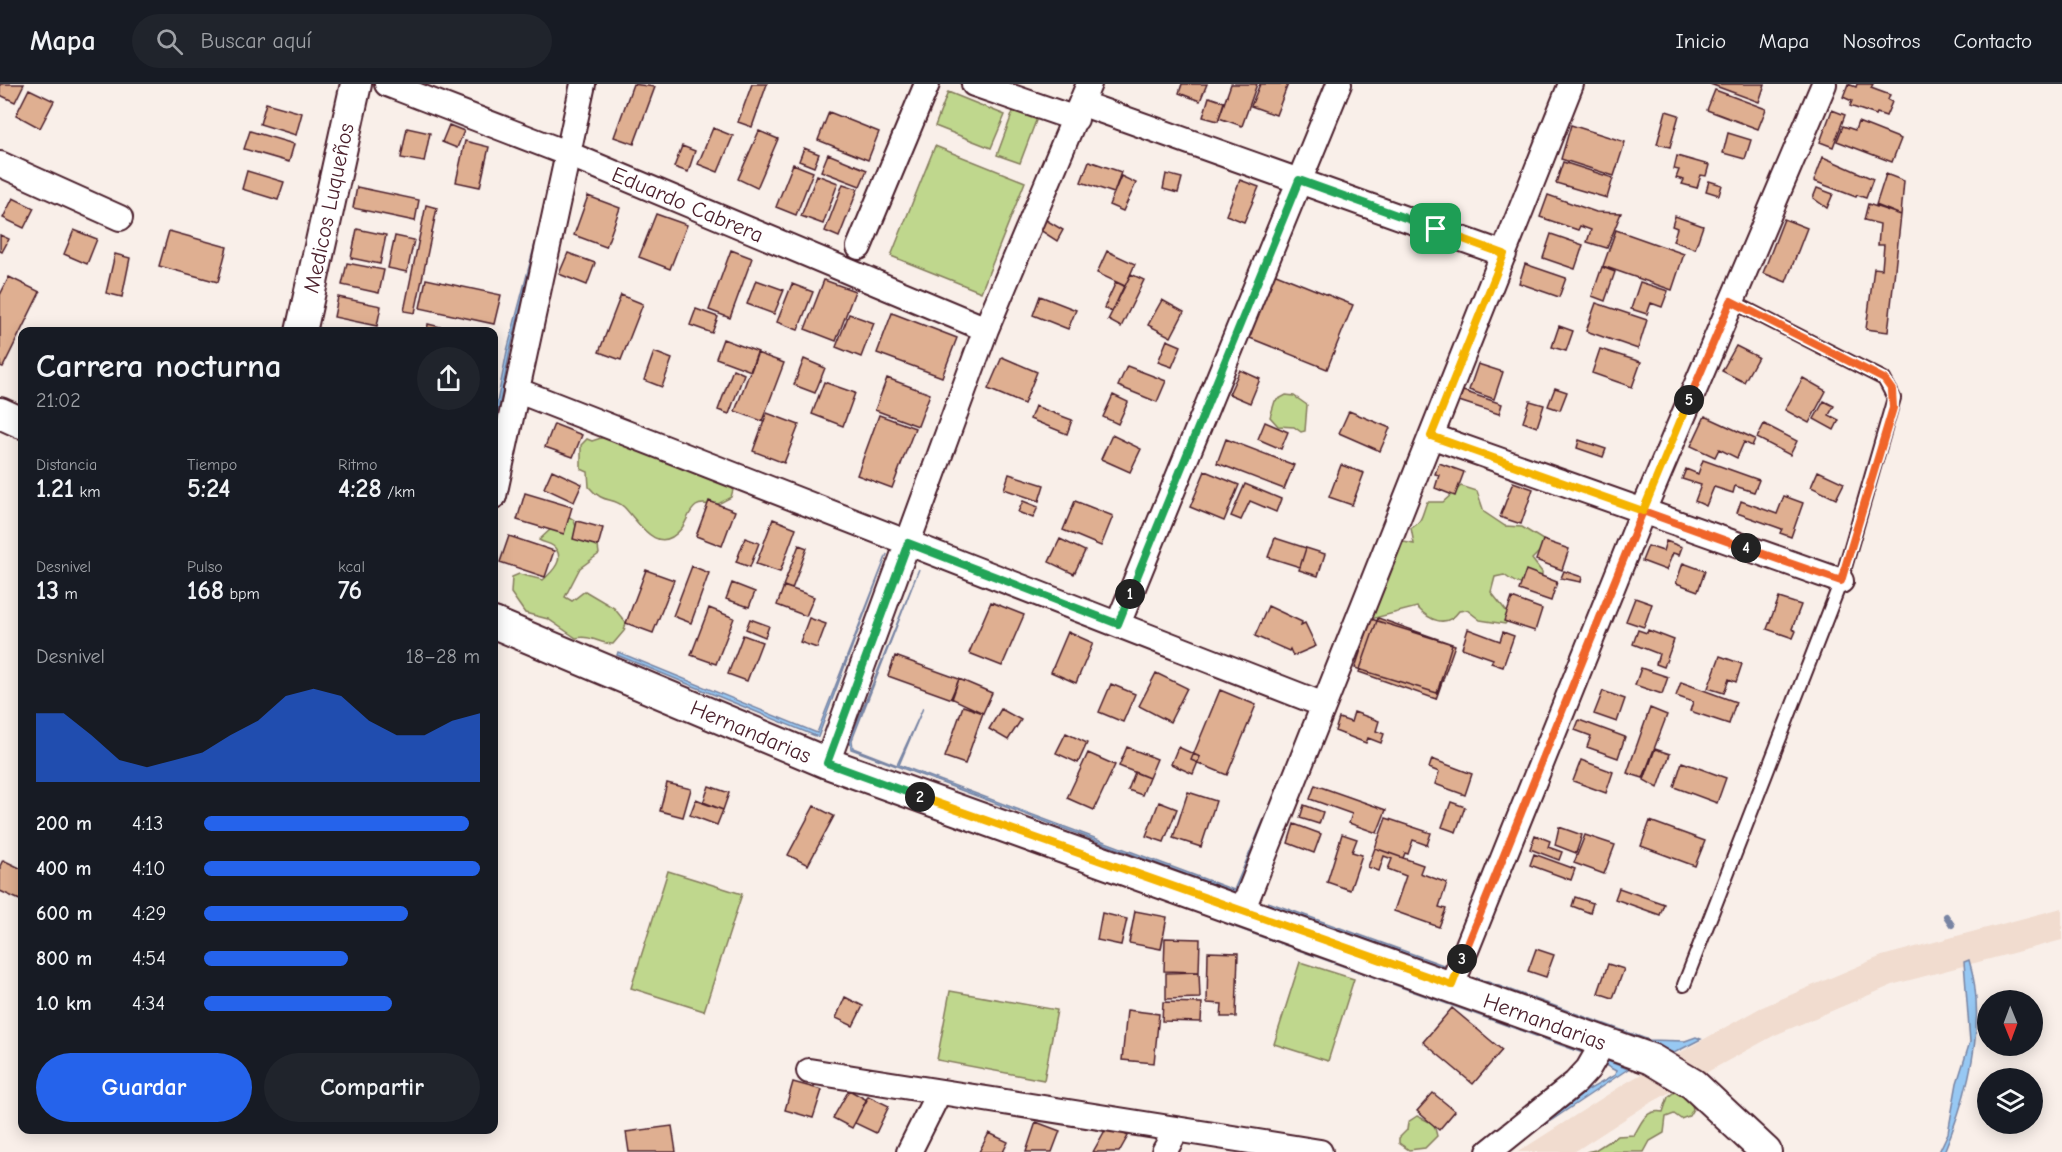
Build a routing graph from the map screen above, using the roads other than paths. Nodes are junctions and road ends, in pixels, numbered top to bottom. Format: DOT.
graph roads {
  1 [pos="356,84"];
  2 [pos="387,84"];
  3 [pos="583,84"];
  4 [pos="927,84"];
  5 [pos="974,84"];
  6 [pos="1339,84"];
  7 [pos="1571,84"];
  8 [pos="1824,84"];
  9 [pos="435,93"];
  10 [pos="1083,102"];
  11 [pos="566,153"];
  12 [pos="0,164"];
  13 [pos="1299,180"];
  14 [pos="120,218"];
  15 [pos="859,247"];
  16 [pos="1504,254"];
  17 [pos="1731,301"];
  18 [pos="302,327"];
  19 [pos="986,329"];
  20 [pos="516,390"];
  21 [pos="0,413"];
  22 [pos="18,421"];
  23 [pos="1431,436"];
  24 [pos="498,477"];
  25 [pos="1643,511"];
  26 [pos="908,543"];
  27 [pos="1841,581"];
  28 [pos="1118,624"];
  29 [pos="498,625"];
  30 [pos="1324,705"];
  31 [pos="827,763"];
  32 [pos="1242,911"];
  33 [pos="1452,985"];
  34 [pos="1684,985"];
  35 [pos="1603,1042"];
  36 [pos="809,1071"];
  37 [pos="939,1092"];
  38 [pos="1177,1129"];
  39 [pos="909,1152"];
  40 [pos="1164,1152"];
  41 [pos="1320,1152"];
  42 [pos="1489,1152"];
  43 [pos="1766,1152"];
  1 -- 18 [label="street, Medicos Luqueños"];
  2 -- 9 [label="street, Eduardo Cabrera"];
  3 -- 11 [label="street"];
  4 -- 15 [label="street"];
  5 -- 10 [label="street"];
  6 -- 13 [label="street"];
  7 -- 16 [label="street"];
  8 -- 17 [label="street"];
  9 -- 11 [label="street, Eduardo Cabrera"];
  10 -- 13 [label="street"];
  10 -- 19 [label="street"];
  11 -- 19 [label="street, Eduardo Cabrera"];
  11 -- 20 [label="street"];
  12 -- 14 [label="street"];
  13 -- 16 [label="street"];
  13 -- 28 [label="street"];
  16 -- 23 [label="street"];
  17 -- 25 [label="street"];
  17 -- 27 [label="lane"];
  19 -- 26 [label="street"];
  20 -- 24 [label="street"];
  20 -- 26 [label="street"];
  21 -- 22 [label="street"];
  23 -- 25 [label="street"];
  23 -- 30 [label="street"];
  25 -- 27 [label="street"];
  25 -- 33 [label="street"];
  26 -- 28 [label="street"];
  26 -- 31 [label="street"];
  27 -- 34 [label="lane"];
  28 -- 30 [label="street"];
  29 -- 31 [label="street, Hernandarias"];
  30 -- 32 [label="street"];
  31 -- 32 [label="street, Hernandarias"];
  32 -- 33 [label="street, Hernandarias"];
  33 -- 35 [label="street, Hernandarias"];
  35 -- 42 [label="street"];
  35 -- 43 [label="street, Hernandarias"];
  36 -- 37 [label="street"];
  37 -- 38 [label="street"];
  37 -- 39 [label="street"];
  38 -- 40 [label="street"];
  38 -- 41 [label="street"];
}
